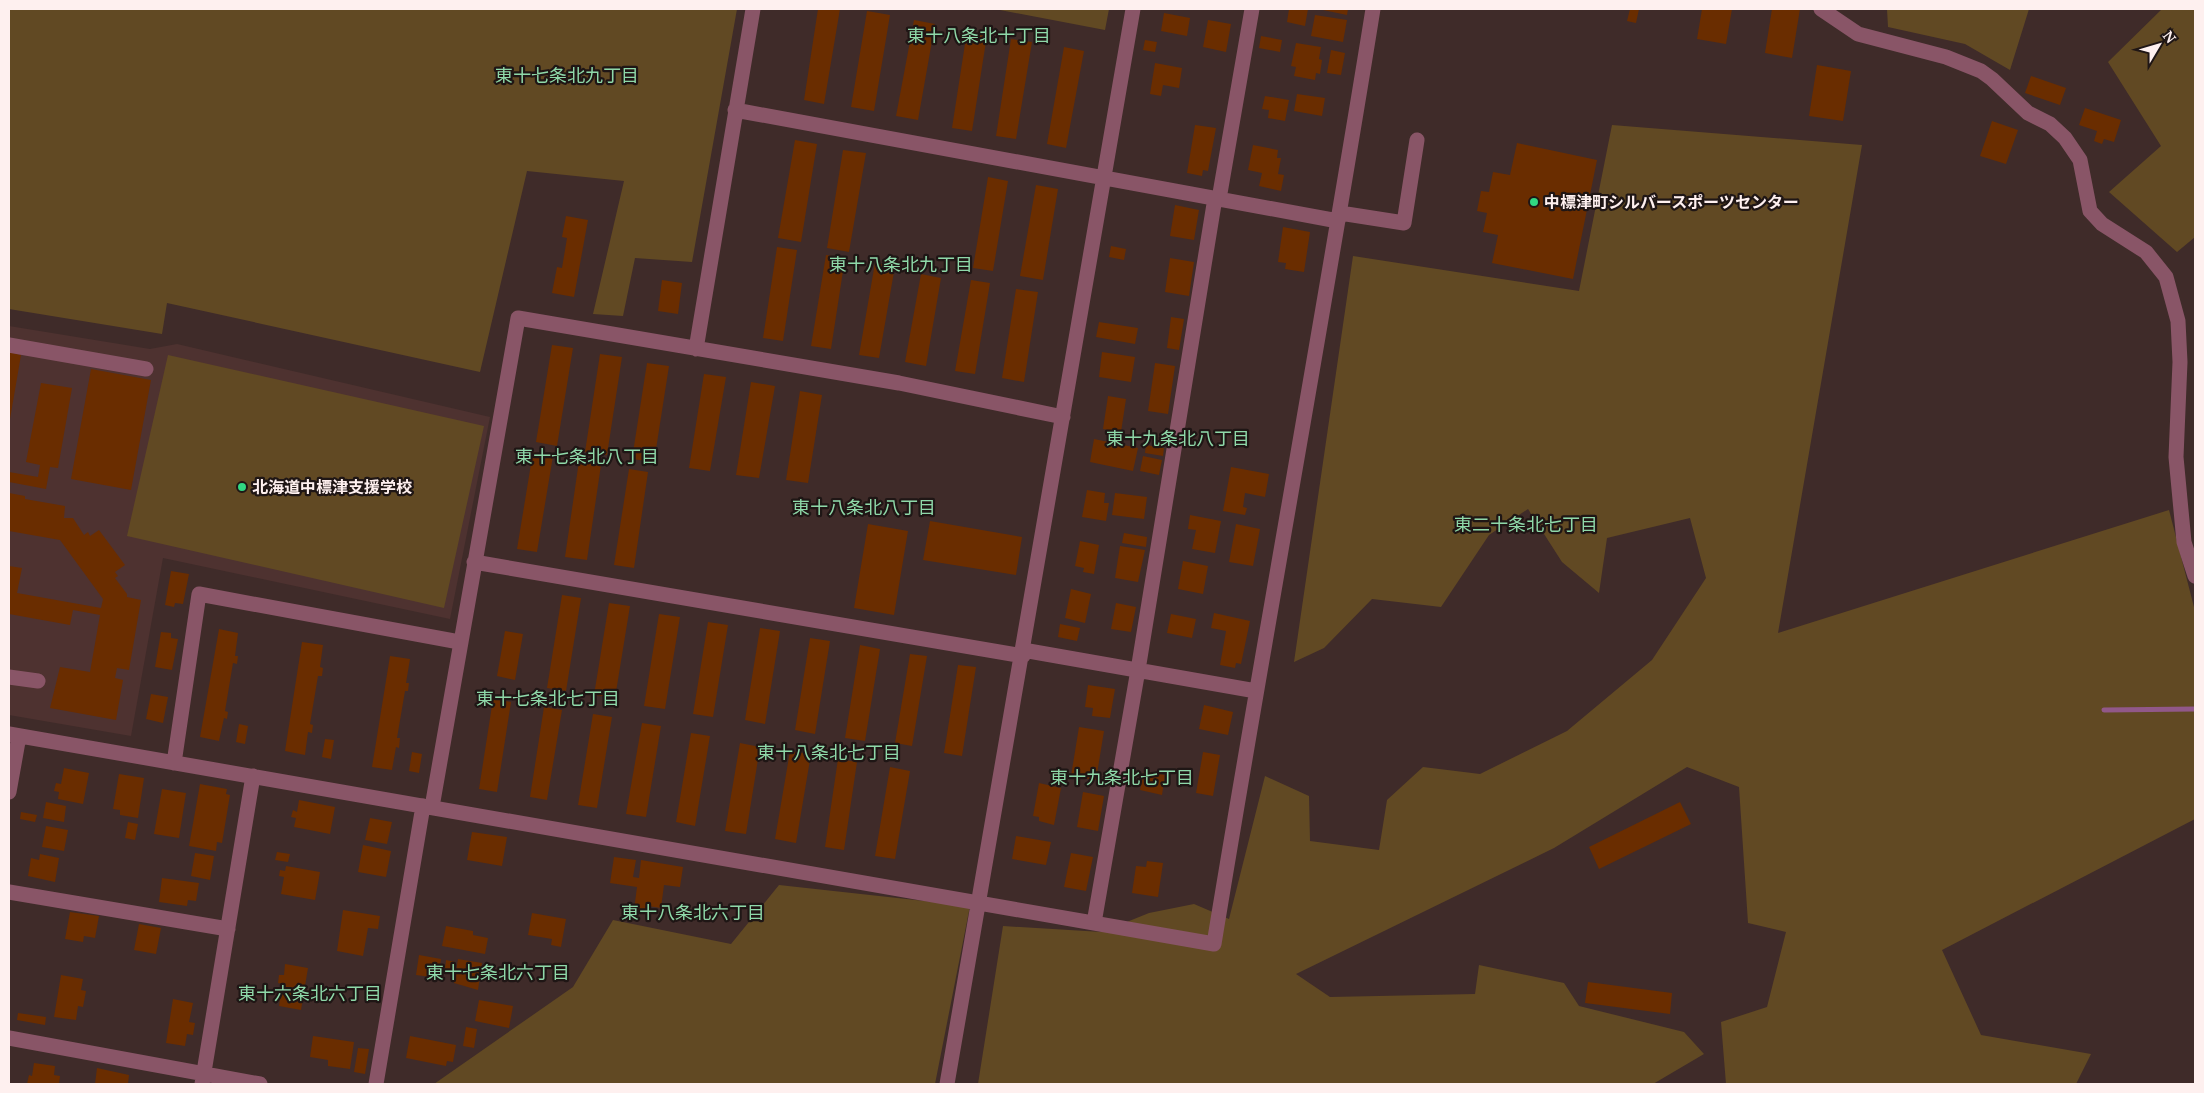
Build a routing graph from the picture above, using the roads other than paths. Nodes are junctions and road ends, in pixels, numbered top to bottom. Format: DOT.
graph roads {
  1 [pos="753,9"];
  2 [pos="1133,9"];
  3 [pos="1252,9"];
  4 [pos="1373,9"];
  5 [pos="1821,9"];
  6 [pos="734,110"];
  7 [pos="1417,140"];
  8 [pos="1103,178"];
  9 [pos="1217,198"];
  10 [pos="1339,217"];
  11 [pos="9,345"];
  12 [pos="696,349"];
  13 [pos="146,369"];
  14 [pos="1063,417"];
  15 [pos="474,562"];
  16 [pos="2195,576"];
  17 [pos="454,641"];
  18 [pos="1023,653"];
  19 [pos="1138,670"];
  20 [pos="9,677"];
  21 [pos="38,681"];
  22 [pos="1256,691"];
  23 [pos="14,735"];
  24 [pos="174,763"];
  25 [pos="253,776"];
  26 [pos="9,792"];
  27 [pos="427,806"];
  28 [pos="9,892"];
  29 [pos="979,902"];
  30 [pos="1094,923"];
  31 [pos="228,929"];
  32 [pos="9,1038"];
  33 [pos="202,1079"];
  34 [pos="260,1084"];
  35 [pos="376,1084"];
  36 [pos="947,1084"];
  1 -- 6 [label="street"];
  2 -- 8 [label="street"];
  3 -- 9 [label="street"];
  4 -- 10 [label="street"];
  5 -- 16 [label="street"];
  6 -- 8 [label="street"];
  6 -- 12 [label="street"];
  7 -- 10 [label="street"];
  8 -- 9 [label="street"];
  8 -- 14 [label="street"];
  9 -- 10 [label="street"];
  9 -- 19 [label="street"];
  10 -- 22 [label="street"];
  11 -- 13 [label="street"];
  12 -- 14 [label="street"];
  12 -- 15 [label="street"];
  14 -- 18 [label="street"];
  15 -- 18 [label="street"];
  15 -- 27 [label="street"];
  17 -- 24 [label="street"];
  18 -- 19 [label="street"];
  18 -- 29 [label="street"];
  19 -- 22 [label="street"];
  19 -- 30 [label="street"];
  20 -- 21 [label="street"];
  22 -- 30 [label="street"];
  23 -- 24 [label="street"];
  23 -- 26 [label="street"];
  24 -- 25 [label="street"];
  25 -- 27 [label="street"];
  25 -- 31 [label="street"];
  27 -- 29 [label="street"];
  27 -- 35 [label="street"];
  28 -- 31 [label="street"];
  29 -- 30 [label="street"];
  29 -- 36 [label="street"];
  31 -- 33 [label="street"];
  32 -- 33 [label="street"];
  33 -- 34 [label="street"];
}
